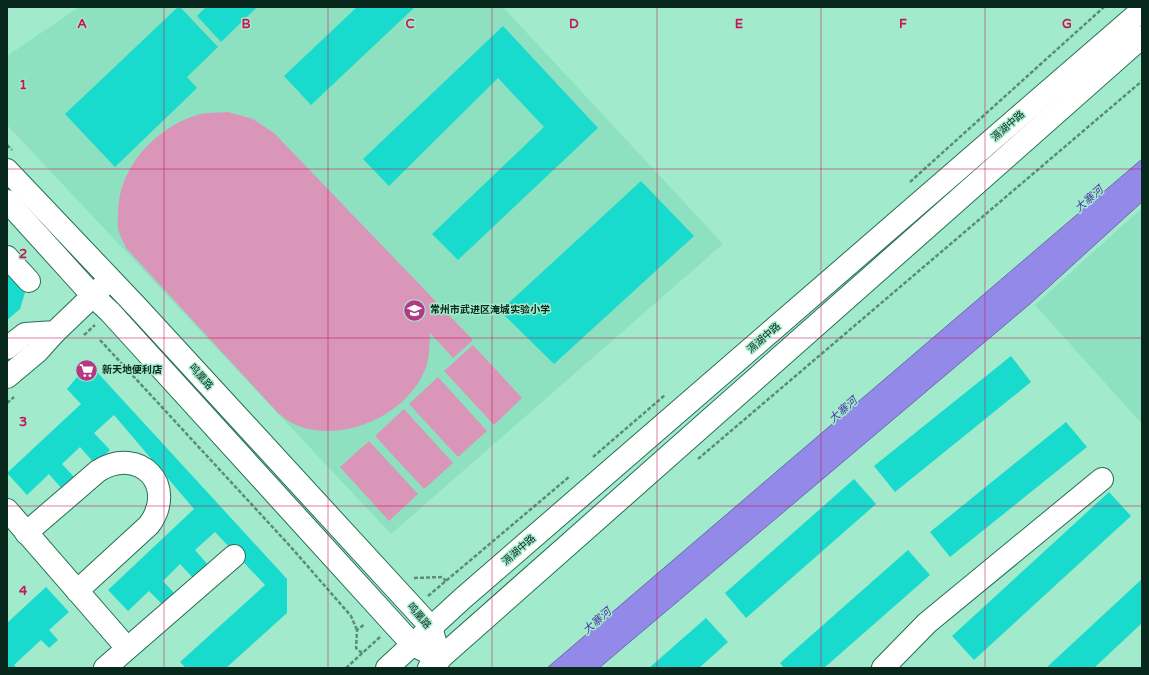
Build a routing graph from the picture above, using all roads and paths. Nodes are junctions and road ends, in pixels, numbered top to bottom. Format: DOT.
graph roads {
  1 [pos="1104,7"];
  2 [pos="1142,10"];
  3 [pos="1142,37"];
  4 [pos="1142,81"];
  5 [pos="7,170"];
  6 [pos="905,187"];
  7 [pos="7,202"];
  8 [pos="7,257"];
  9 [pos="110,279"];
  10 [pos="29,281"];
  11 [pos="93,296"];
  12 [pos="55,332"];
  13 [pos="100,340"];
  14 [pos="7,348"];
  15 [pos="7,377"];
  16 [pos="670,391"];
  17 [pos="589,460"];
  18 [pos="694,463"];
  19 [pos="572,475"];
  20 [pos="1102,478"];
  21 [pos="7,510"];
  22 [pos="26,533"];
  23 [pos="234,556"];
  24 [pos="77,591"];
  25 [pos="414,608"];
  26 [pos="365,624"];
  27 [pos="395,625"];
  28 [pos="431,627"];
  29 [pos="357,630"];
  30 [pos="413,644"];
  31 [pos="127,648"];
  32 [pos="362,653"];
  33 [pos="439,665"];
  34 [pos="105,668"];
  35 [pos="346,668"];
  36 [pos="387,668"];
  37 [pos="883,668"];
  1 -- 6 [label="path"];
  2 -- 28 [label="main road, 滆湖中路"];
  3 -- 33 [label="main road"];
  4 -- 18 [label="path"];
  5 -- 9 [label="main road, 鸣凰路"];
  7 -- 11 [label="main road"];
  8 -- 10 [label="main road"];
  9 -- 11 [label="main road"];
  9 -- 25 [label="main road, 鸣凰路"];
  11 -- 12 [label="main road"];
  11 -- 27 [label="main road"];
  12 -- 14 [label="main road"];
  12 -- 15 [label="main road"];
  13 -- 29 [label="path"];
  16 -- 17 [label="path"];
  19 -- 25 [label="path"];
  20 -- 37 [label="main road"];
  21 -- 22 [label="main road"];
  22 -- 24 [label="main road"];
  22 -- 24 [label="main road"];
  23 -- 31 [label="main road"];
  24 -- 31 [label="main road"];
  25 -- 28 [label="main road, 鸣凰路"];
  26 -- 29 [label="path"];
  27 -- 30 [label="main road"];
  27 -- 32 [label="path"];
  28 -- 30 [label="main road, 滆湖中路"];
  28 -- 33 [label="main road, 鸣凰路"];
  29 -- 32 [label="path"];
  30 -- 33 [label="main road"];
  30 -- 36 [label="main road, 滆湖中路"];
  31 -- 34 [label="main road"];
  32 -- 35 [label="path"];
}
